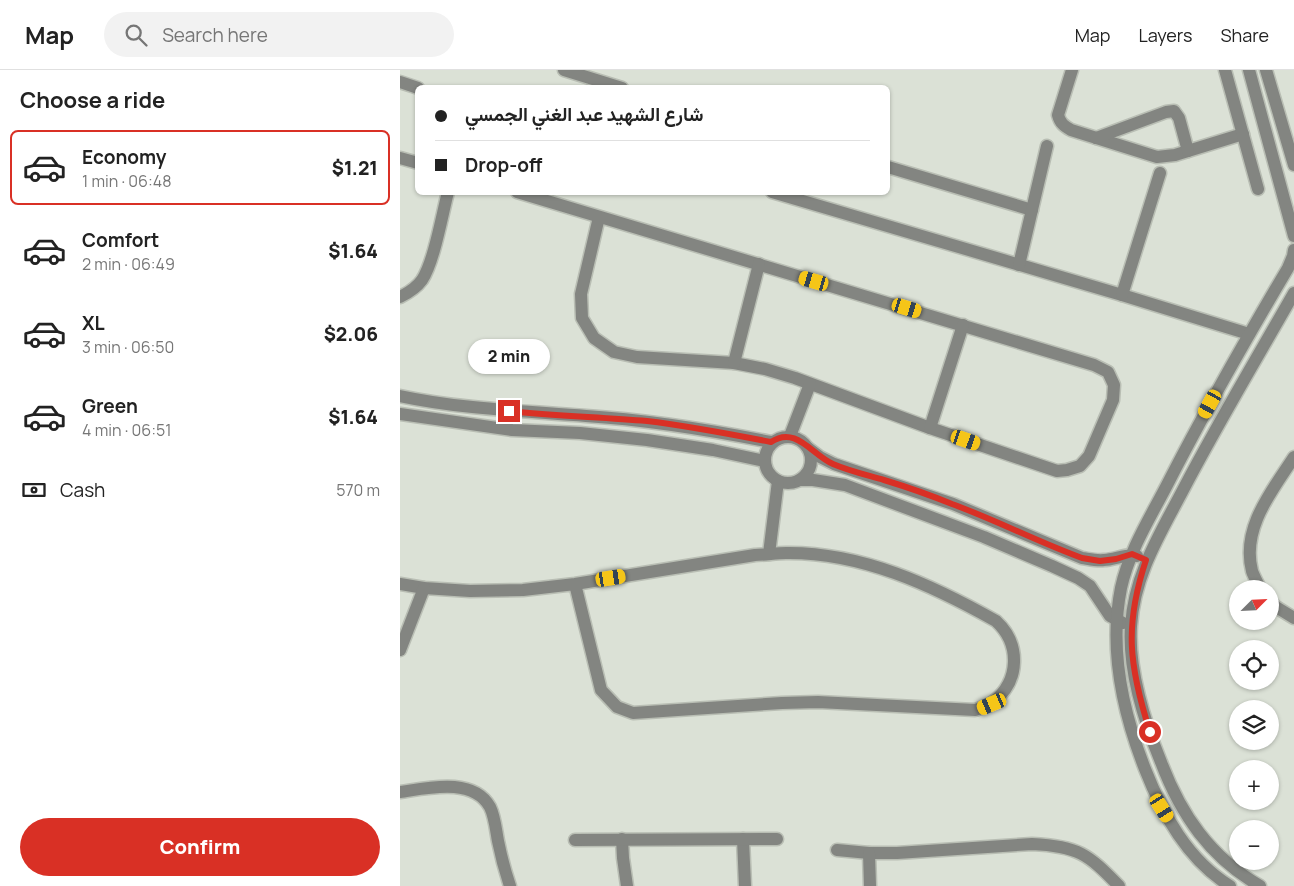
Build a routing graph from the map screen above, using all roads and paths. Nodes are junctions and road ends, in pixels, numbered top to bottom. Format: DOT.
graph roads {
  1 [pos="564,70"];
  2 [pos="1072,70"];
  3 [pos="1225,70"];
  4 [pos="1249,70"];
  5 [pos="1266,70"];
  6 [pos="400,82"];
  7 [pos="612,85"];
  8 [pos="415,87"];
  9 [pos="1243,134"];
  10 [pos="1096,138"];
  11 [pos="1047,146"];
  12 [pos="1188,151"];
  13 [pos="400,158"];
  14 [pos="415,162"];
  15 [pos="1294,165"];
  16 [pos="890,168"];
  17 [pos="1160,172"];
  18 [pos="1258,190"];
  19 [pos="447,195"];
  20 [pos="527,195"];
  21 [pos="782,195"];
  22 [pos="1032,210"];
  23 [pos="599,217"];
  24 [pos="1294,236"];
  25 [pos="1293,260"];
  26 [pos="758,264"];
  27 [pos="1019,265"];
  28 [pos="1294,293"];
  29 [pos="1122,295"];
  30 [pos="400,297"];
  31 [pos="963,325"];
  32 [pos="1249,334"];
  33 [pos="734,364"];
  34 [pos="810,384"];
  35 [pos="400,396"];
  36 [pos="400,414"];
  37 [pos="930,428"];
  38 [pos="790,436"];
  39 [pos="771,442"];
  40 [pos="808,448"];
  41 [pos="1294,457"];
  42 [pos="764,461"];
  43 [pos="800,480"];
  44 [pos="778,481"];
  45 [pos="769,554"];
  46 [pos="1132,554"];
  47 [pos="1146,560"];
  48 [pos="1256,580"];
  49 [pos="400,584"];
  50 [pos="575,584"];
  51 [pos="424,588"];
  52 [pos="1279,609"];
  53 [pos="1294,618"];
  54 [pos="1117,620"];
  55 [pos="1131,627"];
  56 [pos="400,650"];
  57 [pos="400,792"];
  58 [pos="743,839"];
  59 [pos="777,839"];
  60 [pos="575,840"];
  61 [pos="622,840"];
  62 [pos="837,850"];
  63 [pos="869,854"];
  64 [pos="510,886"];
  65 [pos="627,886"];
  66 [pos="745,886"];
  67 [pos="870,886"];
  68 [pos="1119,886"];
  69 [pos="1230,886"];
  70 [pos="1260,886"];
  1 -- 7 [label="street"];
  2 -- 10 [label="street"];
  3 -- 9 [label="street"];
  4 -- 24 [label="street"];
  5 -- 15 [label="street"];
  6 -- 8 [label="street"];
  9 -- 12 [label="street"];
  9 -- 18 [label="street"];
  10 -- 12 [label="street"];
  10 -- 12 [label="street"];
  11 -- 22 [label="street"];
  13 -- 14 [label="street"];
  16 -- 22 [label="street"];
  17 -- 29 [label="street"];
  19 -- 30 [label="street"];
  20 -- 23 [label="street"];
  21 -- 27 [label="street"];
  22 -- 27 [label="street"];
  23 -- 26 [label="street"];
  23 -- 33 [label="street"];
  25 -- 32 [label="street"];
  26 -- 31 [label="street"];
  26 -- 33 [label="street"];
  27 -- 29 [label="street"];
  28 -- 47 [label="street"];
  29 -- 32 [label="street"];
  31 -- 37 [label="street"];
  31 -- 37 [label="street"];
  32 -- 46 [label="street"];
  33 -- 34 [label="street"];
  34 -- 37 [label="street"];
  34 -- 38 [label="street"];
  35 -- 39 [label="street"];
  36 -- 42 [label="street"];
  38 -- 39 [label="street"];
  38 -- 40 [label="street"];
  39 -- 42 [label="street"];
  40 -- 43 [label="street"];
  40 -- 46 [label="street"];
  41 -- 48 [label="street"];
  42 -- 44 [label="street"];
  43 -- 44 [label="street"];
  43 -- 54 [label="street"];
  44 -- 45 [label="street"];
  45 -- 50 [label="street"];
  45 -- 50 [label="street"];
  46 -- 47 [label="street"];
  46 -- 54 [label="street"];
  47 -- 55 [label="street"];
  49 -- 51 [label="street"];
  50 -- 51 [label="street"];
  51 -- 56 [label="street"];
  52 -- 53 [label="street"];
  54 -- 55 [label="street"];
  54 -- 69 [label="street"];
  55 -- 70 [label="street"];
  57 -- 64 [label="street"];
  58 -- 59 [label="street"];
  58 -- 61 [label="street"];
  58 -- 66 [label="street"];
  60 -- 61 [label="street"];
  61 -- 65 [label="street"];
  62 -- 63 [label="street"];
  63 -- 67 [label="street"];
  63 -- 68 [label="street"];
}
